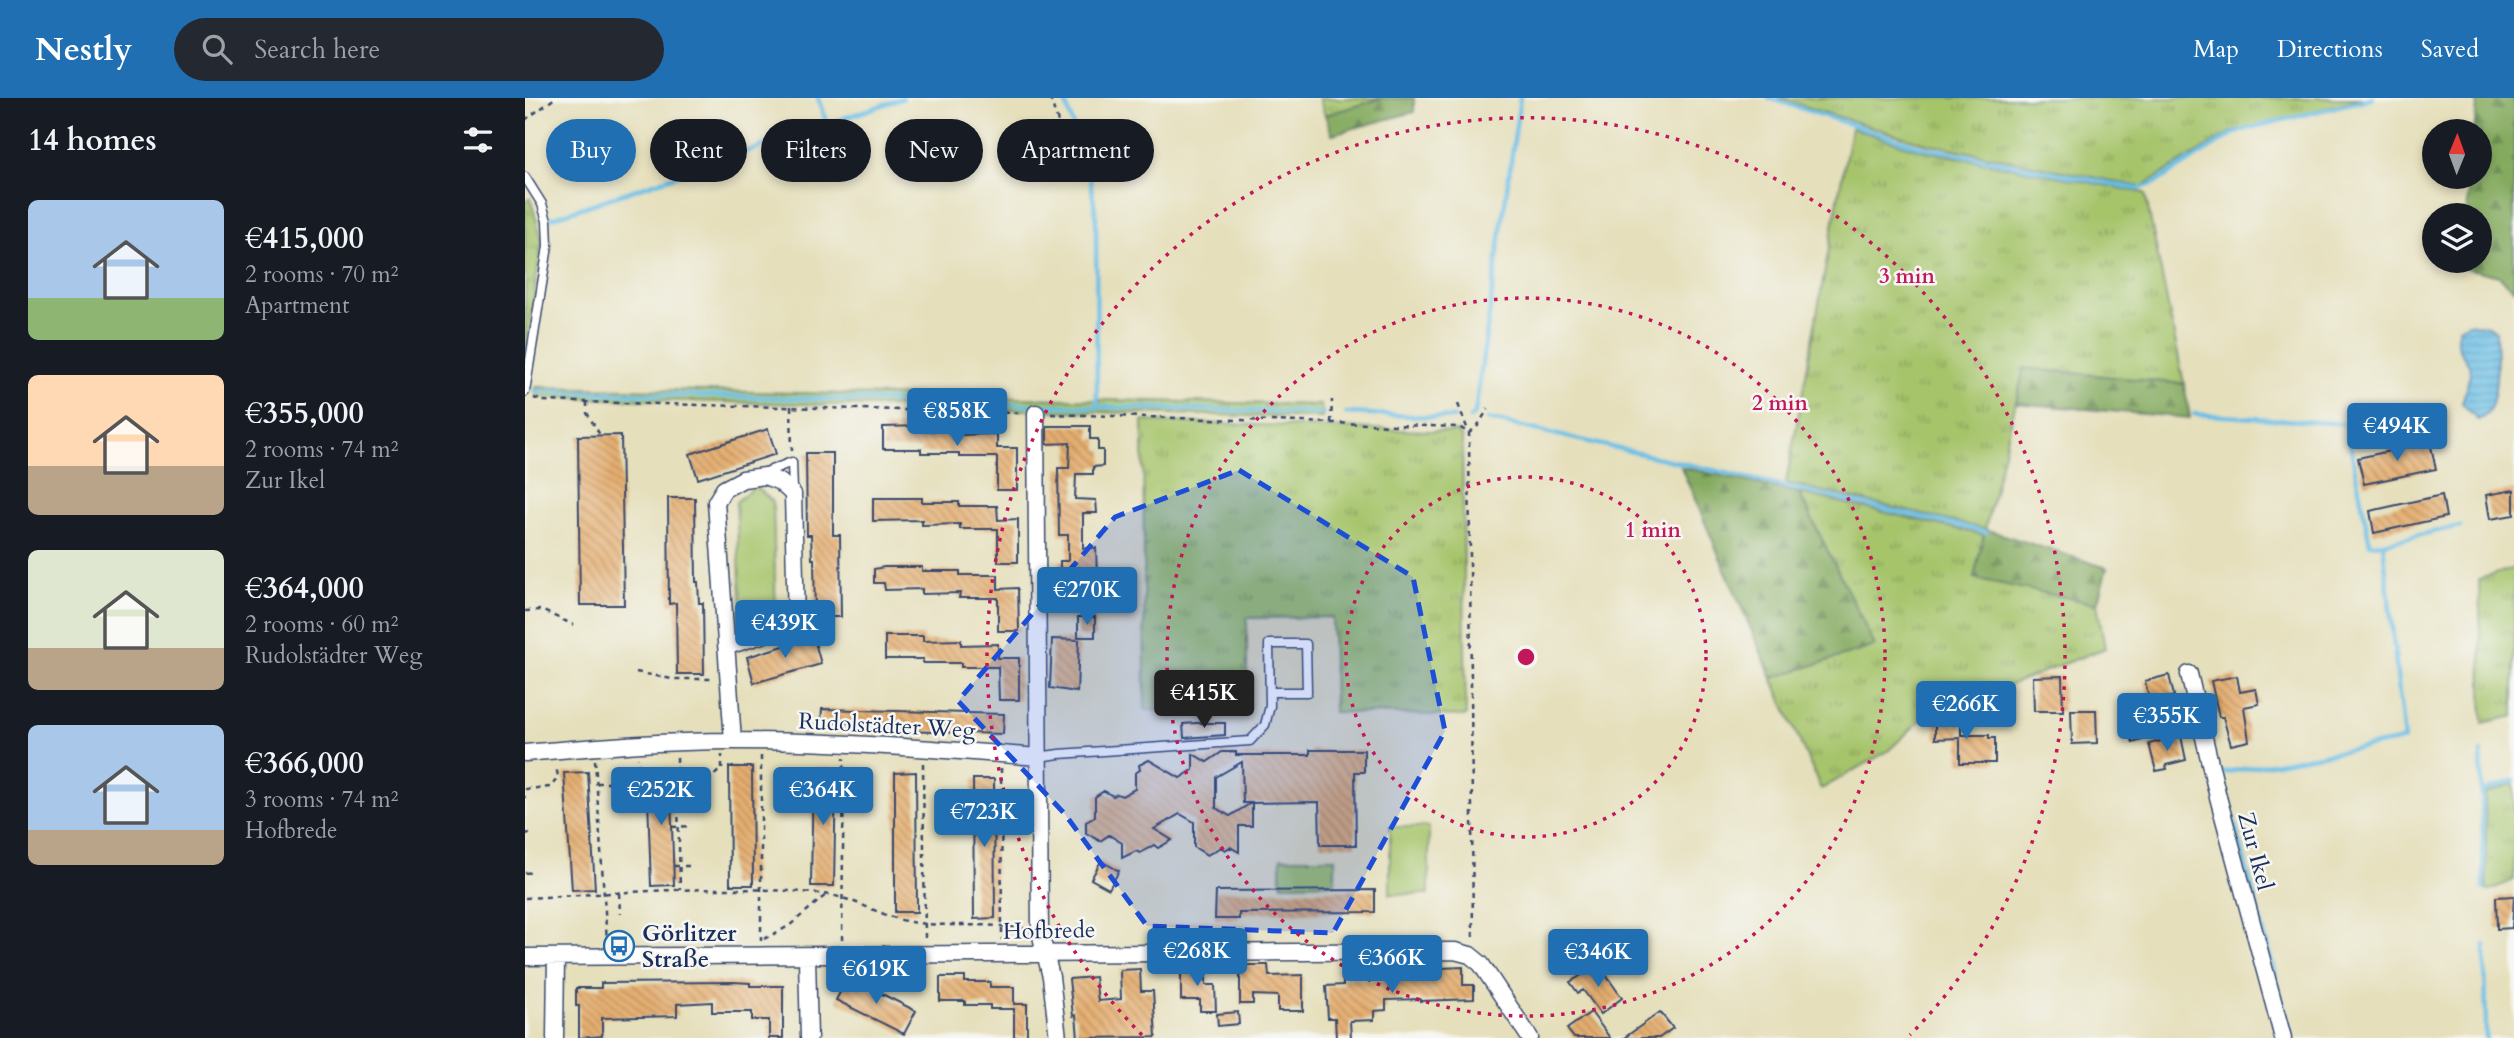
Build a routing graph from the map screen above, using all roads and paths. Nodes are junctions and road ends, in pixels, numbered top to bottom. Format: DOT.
graph roads {
  1 [pos="555,98"];
  2 [pos="1050,98"];
  3 [pos="1057,119"];
  4 [pos="525,120"];
  5 [pos="525,177"];
  6 [pos="525,392"];
  7 [pos="1332,400"];
  8 [pos="587,402"];
  9 [pos="1458,404"];
  10 [pos="791,406"];
  11 [pos="1487,409"];
  12 [pos="1036,413"];
  13 [pos="1331,423"];
  14 [pos="1469,433"];
  15 [pos="600,435"];
  16 [pos="792,462"];
  17 [pos="765,475"];
  18 [pos="793,494"];
  19 [pos="525,611"];
  20 [pos="574,625"];
  21 [pos="728,646"];
  22 [pos="636,672"];
  23 [pos="2189,674"];
  24 [pos="729,678"];
  25 [pos="1270,692"];
  26 [pos="727,741"];
  27 [pos="761,742"];
  28 [pos="676,743"];
  29 [pos="844,744"];
  30 [pos="638,745"];
  31 [pos="595,747"];
  32 [pos="923,749"];
  33 [pos="555,750"];
  34 [pos="525,753"];
  35 [pos="1001,754"];
  36 [pos="1038,757"];
  37 [pos="596,783"];
  38 [pos="677,785"];
  39 [pos="671,786"];
  40 [pos="691,788"];
  41 [pos="525,789"];
  42 [pos="692,826"];
  43 [pos="672,827"];
  44 [pos="678,827"];
  45 [pos="530,833"];
  46 [pos="525,834"];
  47 [pos="674,866"];
  48 [pos="680,866"];
  49 [pos="692,866"];
  50 [pos="535,872"];
  51 [pos="525,873"];
  52 [pos="680,890"];
  53 [pos="762,890"];
  54 [pos="602,893"];
  55 [pos="619,893"];
  56 [pos="827,894"];
  57 [pos="525,898"];
  58 [pos="843,900"];
  59 [pos="620,914"];
  60 [pos="925,923"];
  61 [pos="1002,924"];
  62 [pos="1039,932"];
  63 [pos="842,937"];
  64 [pos="1002,938"];
  65 [pos="925,939"];
  66 [pos="761,949"];
  67 [pos="1046,953"];
  68 [pos="1470,956"];
  69 [pos="525,957"];
  70 [pos="556,957"];
  71 [pos="608,957"];
  72 [pos="807,957"];
  73 [pos="555,1038"];
  74 [pos="809,1038"];
  75 [pos="1058,1038"];
  76 [pos="1530,1038"];
  77 [pos="2284,1038"];
  1 -- 4 [label="path"];
  2 -- 3 [label="path"];
  5 -- 6 [label="lane"];
  6 -- 8 [label="path"];
  7 -- 13 [label="path"];
  8 -- 10 [label="path"];
  8 -- 15 [label="path"];
  9 -- 14 [label="path"];
  10 -- 12 [label="path"];
  10 -- 16 [label="path"];
  11 -- 14 [label="path"];
  12 -- 13 [label="path"];
  12 -- 36 [label="street"];
  13 -- 14 [label="path"];
  14 -- 68 [label="path"];
  16 -- 17 [label="lane"];
  16 -- 18 [label="lane"];
  17 -- 18 [label="street"];
  17 -- 21 [label="street"];
  18 -- 21 [label="street"];
  19 -- 20 [label="path"];
  21 -- 24 [label="street"];
  22 -- 24 [label="path"];
  23 -- 77 [label="street, Zur Ikel"];
  24 -- 26 [label="street"];
  25 -- 25 [label="lane"];
  25 -- 36 [label="lane"];
  26 -- 27 [label="street, Rudolstädter Weg"];
  26 -- 28 [label="street, Rudolstädter Weg"];
  26 -- 38 [label="path"];
  27 -- 29 [label="street, Rudolstädter Weg"];
  27 -- 53 [label="path"];
  28 -- 30 [label="street, Rudolstädter Weg"];
  28 -- 38 [label="path"];
  29 -- 32 [label="street, Rudolstädter Weg"];
  29 -- 58 [label="path"];
  30 -- 31 [label="street, Rudolstädter Weg"];
  30 -- 37 [label="path"];
  31 -- 33 [label="street, Rudolstädter Weg"];
  31 -- 37 [label="path"];
  32 -- 35 [label="street, Rudolstädter Weg"];
  32 -- 60 [label="path"];
  33 -- 34 [label="street, Rudolstädter Weg"];
  33 -- 41 [label="path"];
  35 -- 36 [label="street, Rudolstädter Weg"];
  35 -- 61 [label="path"];
  36 -- 62 [label="street"];
  37 -- 54 [label="path"];
  38 -- 39 [label="path"];
  38 -- 40 [label="path"];
  38 -- 44 [label="path"];
  42 -- 44 [label="path"];
  43 -- 44 [label="path"];
  44 -- 48 [label="path"];
  45 -- 46 [label="path"];
  47 -- 48 [label="path"];
  48 -- 49 [label="path"];
  48 -- 52 [label="path"];
  50 -- 51 [label="path"];
  52 -- 53 [label="path"];
  52 -- 55 [label="path"];
  53 -- 56 [label="path"];
  53 -- 66 [label="path"];
  54 -- 55 [label="path"];
  54 -- 57 [label="path"];
  54 -- 71 [label="path"];
  55 -- 59 [label="path"];
  56 -- 58 [label="path"];
  56 -- 66 [label="path"];
  58 -- 60 [label="path"];
  58 -- 63 [label="path"];
  60 -- 61 [label="path"];
  60 -- 65 [label="path"];
  61 -- 62 [label="path"];
  61 -- 64 [label="path"];
  62 -- 67 [label="street"];
  66 -- 71 [label="street, Hofbrede"];
  66 -- 72 [label="street, Hofbrede"];
  67 -- 68 [label="street, Hofbrede"];
  67 -- 72 [label="street, Hofbrede"];
  67 -- 75 [label="street"];
  68 -- 76 [label="street"];
  69 -- 70 [label="street, Hofbrede"];
  70 -- 71 [label="street, Hofbrede"];
  70 -- 73 [label="street"];
  72 -- 74 [label="street"];
}
